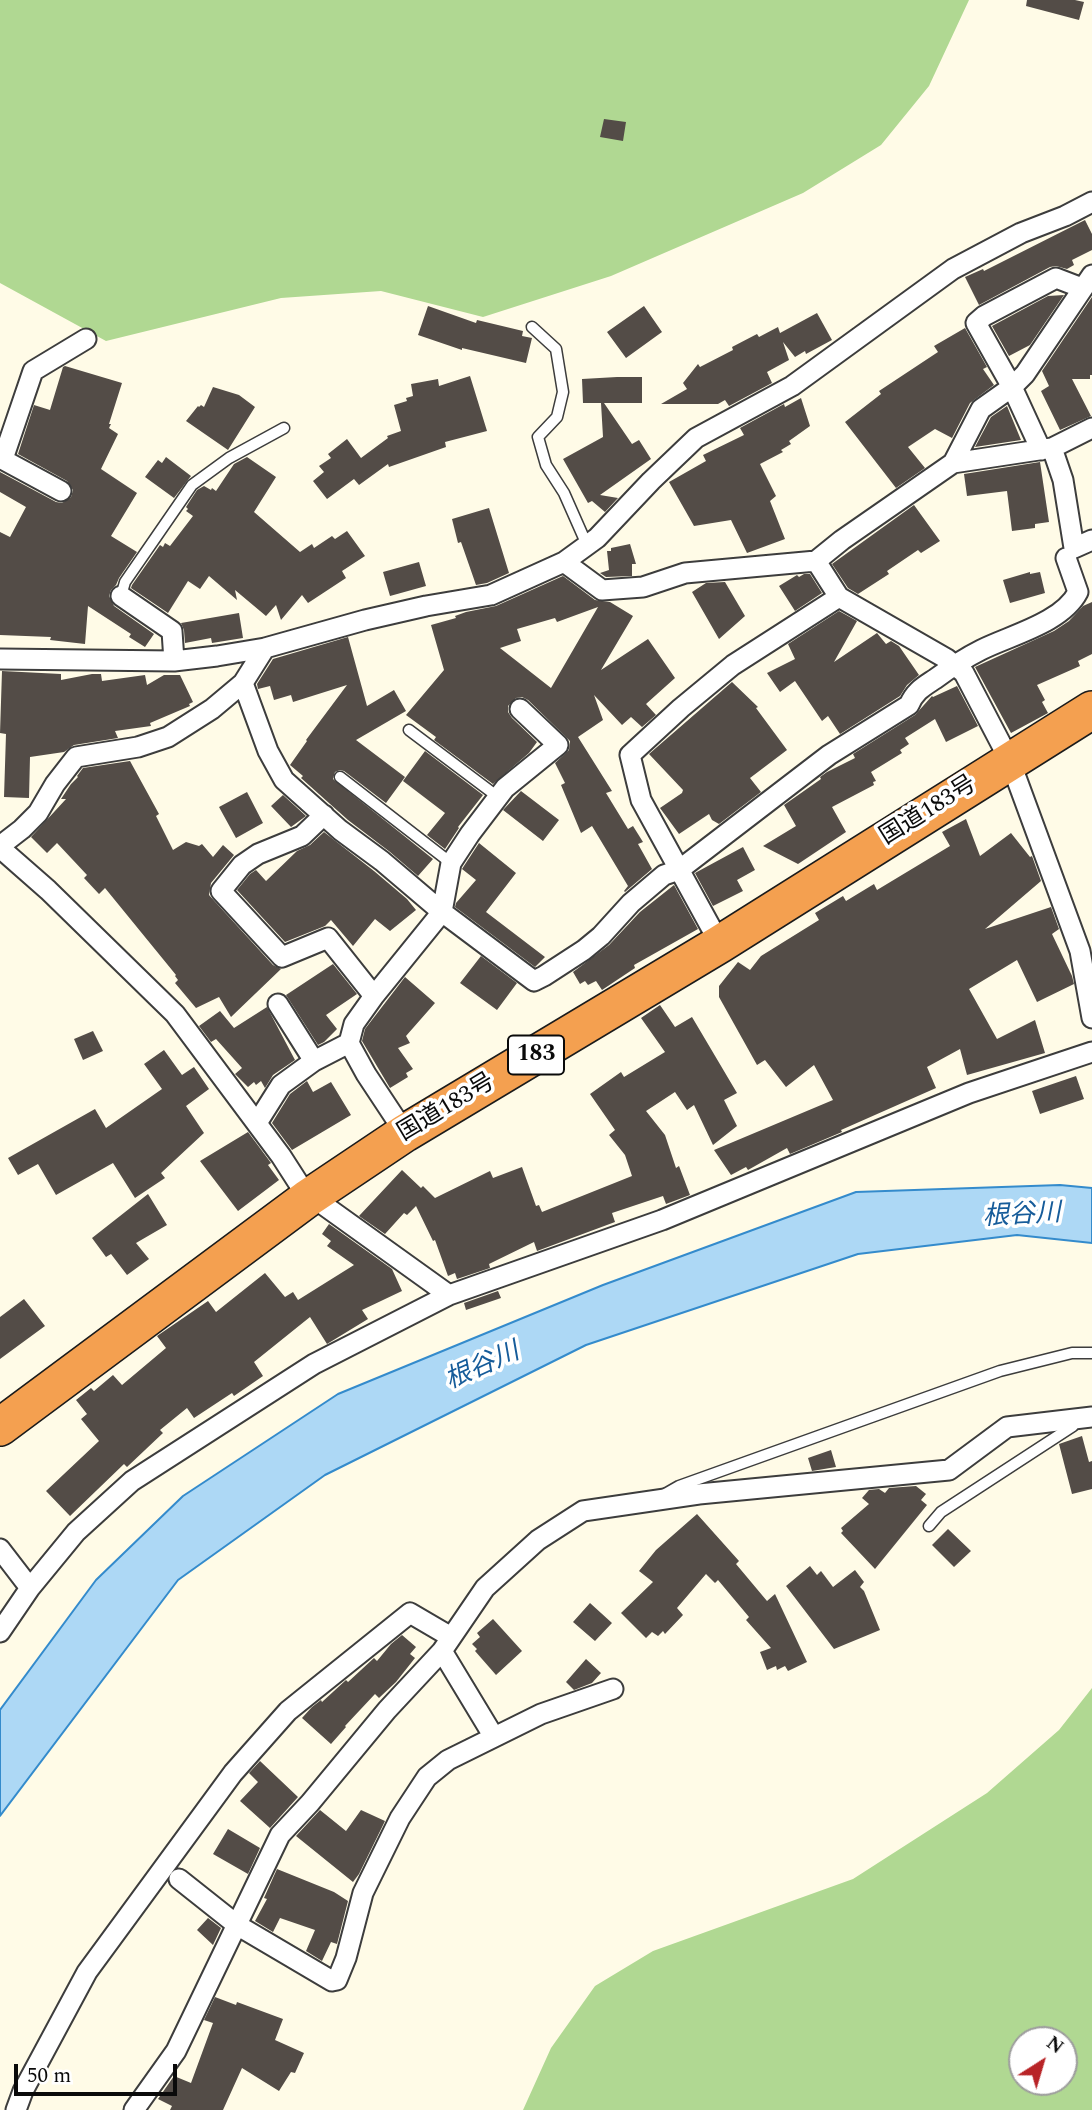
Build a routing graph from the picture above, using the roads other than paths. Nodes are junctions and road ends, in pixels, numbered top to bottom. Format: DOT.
graph roads {
  1 [pos="1092,202"];
  2 [pos="1087,281"];
  3 [pos="532,327"];
  4 [pos="86,339"];
  5 [pos="1012,387"];
  6 [pos="284,428"];
  7 [pos="1092,428"];
  8 [pos="1046,449"];
  9 [pos="2,458"];
  10 [pos="953,463"];
  11 [pos="61,492"];
  12 [pos="1092,540"];
  13 [pos="587,545"];
  14 [pos="1066,558"];
  15 [pos="816,561"];
  16 [pos="564,562"];
  17 [pos="121,596"];
  18 [pos="839,597"];
  19 [pos="265,648"];
  20 [pos="0,659"];
  21 [pos="174,661"];
  22 [pos="955,665"];
  23 [pos="243,683"];
  24 [pos="520,709"];
  25 [pos="1092,710"];
  26 [pos="409,730"];
  27 [pos="1010,761"];
  28 [pos="340,777"];
  29 [pos="498,797"];
  30 [pos="324,816"];
  31 [pos="0,847"];
  32 [pos="451,863"];
  33 [pos="679,870"];
  34 [pos="442,912"];
  35 [pos="720,944"];
  36 [pos="374,996"];
  37 [pos="278,1004"];
  38 [pos="1092,1018"];
  39 [pos="349,1043"];
  40 [pos="1092,1052"];
  41 [pos="314,1061"];
  42 [pos="257,1123"];
  43 [pos="405,1133"];
  44 [pos="310,1197"];
  45 [pos="449,1295"];
  46 [pos="1092,1353"];
  47 [pos="1084,1418"];
  48 [pos="0,1427"];
  49 [pos="651,1501"];
  50 [pos="929,1526"];
  51 [pos="0,1549"];
  52 [pos="30,1588"];
  53 [pos="0,1632"];
  54 [pos="447,1644"];
  55 [pos="613,1689"];
  56 [pos="494,1737"];
  57 [pos="179,1879"];
  58 [pos="237,1925"];
  59 [pos="16,2110"];
  60 [pos="134,2110"];
  1 -- 13 [label="street"];
  2 -- 5 [label="street"];
  2 -- 5 [label="street"];
  3 -- 13 [label="lane"];
  4 -- 9 [label="street"];
  5 -- 8 [label="street"];
  5 -- 10 [label="street"];
  6 -- 17 [label="lane"];
  7 -- 8 [label="street"];
  8 -- 10 [label="street"];
  8 -- 12 [label="street"];
  9 -- 11 [label="street"];
  10 -- 15 [label="street"];
  13 -- 16 [label="street"];
  14 -- 22 [label="street"];
  15 -- 16 [label="street"];
  15 -- 18 [label="street"];
  16 -- 19 [label="street"];
  17 -- 21 [label="street"];
  18 -- 22 [label="street"];
  18 -- 33 [label="street"];
  19 -- 21 [label="street"];
  19 -- 23 [label="street"];
  20 -- 21 [label="street"];
  22 -- 27 [label="street"];
  22 -- 33 [label="street"];
  23 -- 30 [label="street"];
  23 -- 31 [label="street"];
  24 -- 29 [label="street"];
  25 -- 27 [label="highway, 国道183号 / 183"];
  26 -- 29 [label="lane"];
  27 -- 35 [label="highway, 国道183号 / 183"];
  27 -- 38 [label="street"];
  28 -- 32 [label="lane"];
  29 -- 32 [label="street"];
  30 -- 34 [label="street"];
  30 -- 36 [label="street"];
  31 -- 42 [label="street"];
  32 -- 34 [label="street"];
  33 -- 34 [label="street"];
  33 -- 35 [label="street"];
  34 -- 36 [label="street"];
  35 -- 43 [label="highway, 国道183号 / 183"];
  36 -- 39 [label="street"];
  37 -- 41 [label="street"];
  39 -- 41 [label="street"];
  39 -- 43 [label="street"];
  40 -- 45 [label="street"];
  41 -- 42 [label="street"];
  42 -- 44 [label="street"];
  43 -- 44 [label="highway, 国道183号 / 183"];
  44 -- 45 [label="street"];
  44 -- 48 [label="highway, 国道183号 / 183"];
  45 -- 52 [label="street"];
  46 -- 49 [label="lane"];
  47 -- 49 [label="street"];
  47 -- 50 [label="lane"];
  49 -- 54 [label="street"];
  51 -- 52 [label="street"];
  52 -- 53 [label="street"];
  54 -- 56 [label="street"];
  54 -- 58 [label="street"];
  54 -- 59 [label="street"];
  55 -- 56 [label="street"];
  56 -- 58 [label="street"];
  57 -- 58 [label="street"];
  58 -- 60 [label="street"];
}
